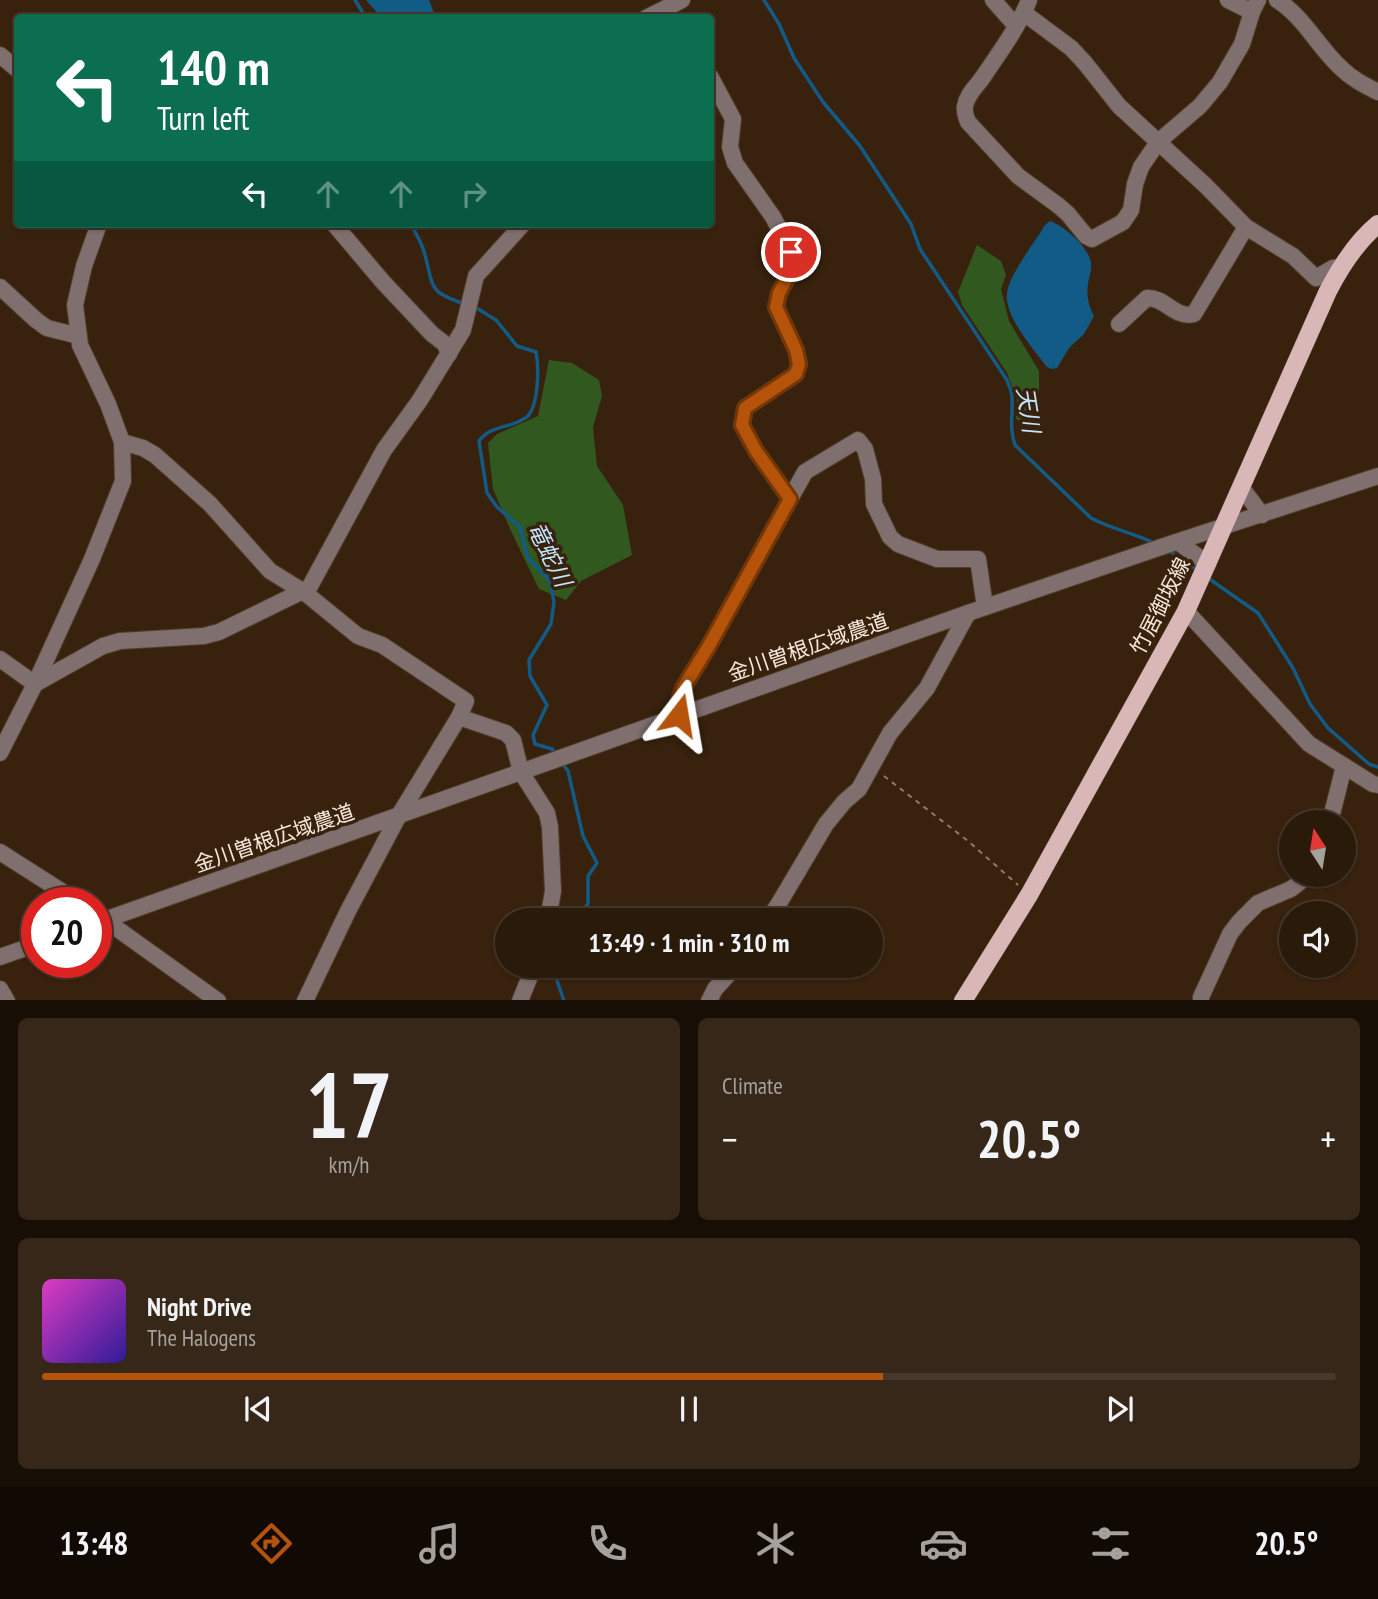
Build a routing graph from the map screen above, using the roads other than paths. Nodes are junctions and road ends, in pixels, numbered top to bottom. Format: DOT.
graph roads {
  1 [pos="993,0"];
  2 [pos="1228,0"];
  3 [pos="1276,0"];
  4 [pos="678,2"];
  5 [pos="1255,6"];
  6 [pos="1023,13"];
  7 [pos="654,14"];
  8 [pos="0,55"];
  9 [pos="14,66"];
  10 [pos="714,83"];
  11 [pos="1378,92"];
  12 [pos="1158,142"];
  13 [pos="1378,224"];
  14 [pos="1246,227"];
  15 [pos="98,228"];
  16 [pos="337,228"];
  17 [pos="519,228"];
  18 [pos="1340,267"];
  19 [pos="0,287"];
  20 [pos="1119,324"];
  21 [pos="79,336"];
  22 [pos="450,354"];
  23 [pos="122,442"];
  24 [pos="1378,476"];
  25 [pos="1241,487"];
  26 [pos="790,499"];
  27 [pos="1262,515"];
  28 [pos="1223,528"];
  29 [pos="1174,543"];
  30 [pos="1204,572"];
  31 [pos="303,592"];
  32 [pos="985,607"];
  33 [pos="1186,611"];
  34 [pos="968,613"];
  35 [pos="0,659"];
  36 [pos="35,684"];
  37 [pos="679,715"];
  38 [pos="459,717"];
  39 [pos="0,753"];
  40 [pos="1344,766"];
  41 [pos="521,772"];
  42 [pos="1376,782"];
  43 [pos="1333,810"];
  44 [pos="398,817"];
  45 [pos="0,852"];
  46 [pos="54,887"];
  47 [pos="1294,887"];
  48 [pos="550,908"];
  49 [pos="776,908"];
  50 [pos="112,915"];
  51 [pos="112,928"];
  52 [pos="21,950"];
  53 [pos="0,957"];
  54 [pos="529,978"];
  55 [pos="725,978"];
  56 [pos="0,989"];
  57 [pos="7,1000"];
  58 [pos="218,1000"];
  59 [pos="305,1000"];
  60 [pos="520,1000"];
  61 [pos="709,1000"];
  62 [pos="962,1000"];
  63 [pos="1202,1000"];
  1 -- 6 [label="street"];
  2 -- 5 [label="street"];
  3 -- 11 [label="street"];
  4 -- 7 [label="street"];
  5 -- 12 [label="street"];
  6 -- 12 [label="street"];
  6 -- 12 [label="street"];
  8 -- 9 [label="street"];
  10 -- 26 [label="street"];
  12 -- 14 [label="street"];
  13 -- 18 [label="main road, 竹居御坂線"];
  14 -- 18 [label="street"];
  14 -- 20 [label="street"];
  15 -- 21 [label="street"];
  16 -- 22 [label="street"];
  17 -- 22 [label="street"];
  18 -- 25 [label="main road, 竹居御坂線"];
  19 -- 21 [label="street"];
  21 -- 23 [label="street"];
  22 -- 31 [label="street"];
  23 -- 31 [label="street"];
  23 -- 36 [label="street"];
  24 -- 27 [label="street, 金川曽根広域農道"];
  25 -- 27 [label="street"];
  25 -- 28 [label="main road, 竹居御坂線"];
  26 -- 32 [label="street"];
  26 -- 37 [label="street"];
  27 -- 28 [label="street, 金川曽根広域農道"];
  28 -- 29 [label="street, 金川曽根広域農道"];
  28 -- 30 [label="main road, 竹居御坂線"];
  29 -- 30 [label="street"];
  29 -- 32 [label="street, 金川曽根広域農道"];
  30 -- 33 [label="main road, 竹居御坂線"];
  31 -- 36 [label="street"];
  31 -- 38 [label="street"];
  32 -- 34 [label="street, 金川曽根広域農道"];
  33 -- 40 [label="street"];
  33 -- 62 [label="main road, 竹居御坂線"];
  34 -- 37 [label="street, 金川曽根広域農道"];
  34 -- 49 [label="street"];
  35 -- 36 [label="street"];
  36 -- 39 [label="street"];
  37 -- 41 [label="street, 金川曽根広域農道"];
  38 -- 41 [label="street"];
  38 -- 44 [label="street"];
  40 -- 42 [label="street"];
  40 -- 43 [label="street"];
  41 -- 44 [label="street, 金川曽根広域農道"];
  41 -- 48 [label="street"];
  44 -- 50 [label="street, 金川曽根広域農道"];
  44 -- 59 [label="street"];
  45 -- 46 [label="street"];
  47 -- 63 [label="street"];
  51 -- 58 [label="street"];
  52 -- 53 [label="street"];
  54 -- 60 [label="street"];
  55 -- 61 [label="street"];
  56 -- 57 [label="street"];
}
